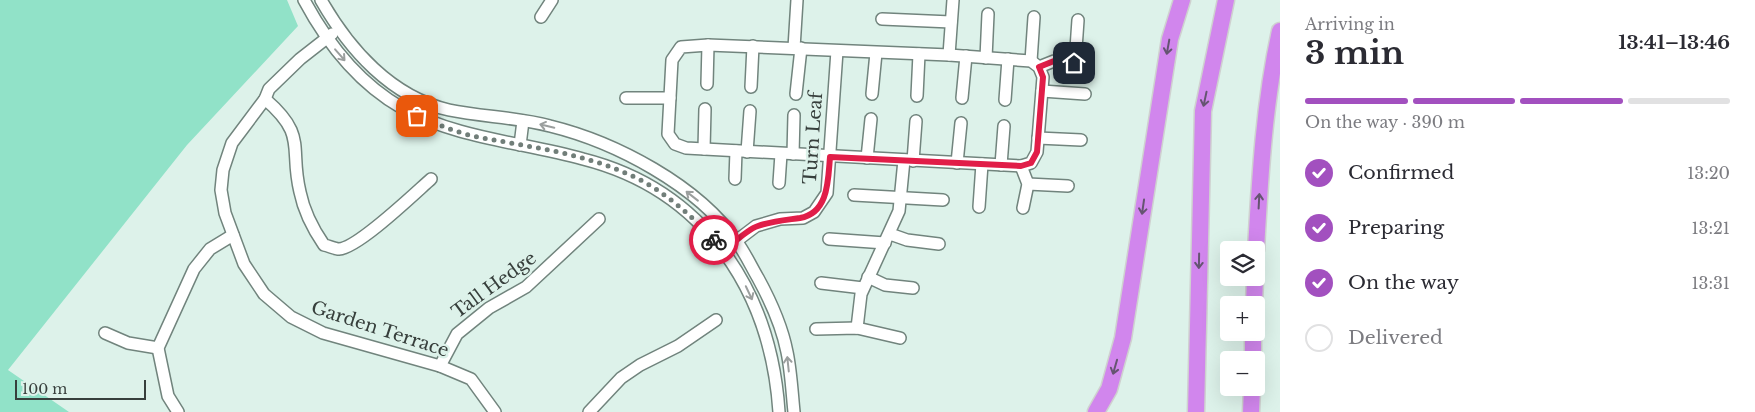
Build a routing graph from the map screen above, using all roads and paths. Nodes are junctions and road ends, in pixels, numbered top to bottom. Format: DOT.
graph roads {
  1 [pos="304,0"];
  2 [pos="321,0"];
  3 [pos="552,0"];
  4 [pos="797,0"];
  5 [pos="953,0"];
  6 [pos="1182,0"];
  7 [pos="1226,0"];
  8 [pos="988,14"];
  9 [pos="541,17"];
  10 [pos="1034,18"];
  11 [pos="882,19"];
  12 [pos="1078,20"];
  13 [pos="952,22"];
  14 [pos="338,30"];
  15 [pos="1280,31"];
  16 [pos="327,38"];
  17 [pos="708,45"];
  18 [pos="753,46"];
  19 [pos="797,48"];
  20 [pos="837,51"];
  21 [pos="876,53"];
  22 [pos="919,54"];
  23 [pos="949,55"];
  24 [pos="966,56"];
  25 [pos="986,58"];
  26 [pos="1008,59"];
  27 [pos="1074,63"];
  28 [pos="1035,64"];
  29 [pos="1088,65"];
  30 [pos="707,84"];
  31 [pos="751,87"];
  32 [pos="1042,91"];
  33 [pos="796,94"];
  34 [pos="872,94"];
  35 [pos="1085,94"];
  36 [pos="917,96"];
  37 [pos="265,98"];
  38 [pos="626,98"];
  39 [pos="670,98"];
  40 [pos="962,98"];
  41 [pos="1005,100"];
  42 [pos="705,110"];
  43 [pos="750,111"];
  44 [pos="794,115"];
  45 [pos="871,119"];
  46 [pos="523,121"];
  47 [pos="916,121"];
  48 [pos="961,123"];
  49 [pos="1004,126"];
  50 [pos="574,133"];
  51 [pos="1038,138"];
  52 [pos="1081,140"];
  53 [pos="520,145"];
  54 [pos="704,150"];
  55 [pos="741,151"];
  56 [pos="781,154"];
  57 [pos="793,154"];
  58 [pos="571,156"];
  59 [pos="830,157"];
  60 [pos="866,158"];
  61 [pos="909,160"];
  62 [pos="957,163"];
  63 [pos="982,164"];
  64 [pos="1001,165"];
  65 [pos="1021,166"];
  66 [pos="431,179"];
  67 [pos="735,179"];
  68 [pos="779,183"];
  69 [pos="1028,184"];
  70 [pos="1068,186"];
  71 [pos="854,195"];
  72 [pos="900,198"];
  73 [pos="942,200"];
  74 [pos="979,207"];
  75 [pos="1024,208"];
  76 [pos="599,218"];
  77 [pos="233,235"];
  78 [pos="887,238"];
  79 [pos="829,240"];
  80 [pos="736,241"];
  81 [pos="1257,241"];
  82 [pos="939,244"];
  83 [pos="724,251"];
  84 [pos="821,283"];
  85 [pos="866,283"];
  86 [pos="913,288"];
  87 [pos="716,320"];
  88 [pos="856,328"];
  89 [pos="816,329"];
  90 [pos="105,333"];
  91 [pos="900,338"];
  92 [pos="158,348"];
  93 [pos="440,366"];
  94 [pos="1252,396"];
  95 [pos="178,412"];
  96 [pos="495,412"];
  97 [pos="590,412"];
  98 [pos="779,412"];
  99 [pos="794,412"];
  100 [pos="1096,412"];
  101 [pos="1196,412"];
  102 [pos="1252,412"];
  1 -- 16 [label="street"];
  2 -- 14 [label="street"];
  3 -- 9 [label="street"];
  4 -- 19 [label="street"];
  5 -- 13 [label="street"];
  6 -- 100 [label="highway, one-way"];
  7 -- 101 [label="highway, one-way"];
  8 -- 25 [label="street"];
  10 -- 28 [label="street"];
  11 -- 13 [label="street"];
  12 -- 27 [label="street"];
  13 -- 23 [label="street"];
  14 -- 16 [label="street, Garden Terrace"];
  14 -- 46 [label="street"];
  81 -- 15 [label="highway, one-way"];
  16 -- 37 [label="street, Garden Terrace"];
  16 -- 53 [label="street, one-way"];
  17 -- 18 [label="street"];
  17 -- 30 [label="street"];
  17 -- 39 [label="street"];
  18 -- 19 [label="street"];
  18 -- 31 [label="street"];
  19 -- 20 [label="street"];
  19 -- 33 [label="street"];
  20 -- 21 [label="street"];
  20 -- 59 [label="street, Turn Leaf"];
  21 -- 22 [label="street"];
  21 -- 34 [label="street"];
  22 -- 23 [label="street"];
  22 -- 36 [label="street"];
  23 -- 24 [label="street"];
  24 -- 25 [label="street"];
  24 -- 40 [label="street"];
  25 -- 26 [label="street"];
  26 -- 28 [label="street"];
  26 -- 41 [label="street"];
  27 -- 28 [label="street"];
  27 -- 29 [label="street"];
  28 -- 32 [label="street"];
  32 -- 35 [label="street"];
  32 -- 51 [label="street"];
  37 -- 66 [label="street"];
  37 -- 77 [label="street, Garden Terrace"];
  38 -- 39 [label="street"];
  39 -- 54 [label="street"];
  42 -- 54 [label="street"];
  43 -- 55 [label="street"];
  44 -- 57 [label="street"];
  45 -- 60 [label="street"];
  50 -- 46 [label="street, one-way"];
  46 -- 53 [label="street"];
  47 -- 61 [label="street"];
  48 -- 62 [label="street"];
  49 -- 64 [label="street"];
  50 -- 58 [label="street"];
  80 -- 50 [label="street, one-way"];
  51 -- 52 [label="street"];
  51 -- 65 [label="street"];
  53 -- 58 [label="street"];
  54 -- 55 [label="street"];
  55 -- 56 [label="street"];
  55 -- 67 [label="street"];
  56 -- 57 [label="street"];
  56 -- 68 [label="street"];
  57 -- 59 [label="street"];
  58 -- 83 [label="street"];
  59 -- 60 [label="street"];
  59 -- 80 [label="street, Turn Leaf"];
  60 -- 61 [label="street"];
  61 -- 62 [label="street"];
  61 -- 72 [label="street"];
  62 -- 63 [label="street"];
  63 -- 64 [label="street"];
  63 -- 74 [label="street"];
  64 -- 65 [label="street"];
  65 -- 69 [label="street"];
  69 -- 70 [label="street"];
  69 -- 75 [label="street"];
  71 -- 72 [label="street"];
  72 -- 73 [label="street"];
  72 -- 78 [label="street"];
  76 -- 93 [label="street, Tall Hedge"];
  77 -- 92 [label="street"];
  77 -- 93 [label="street, Garden Terrace"];
  78 -- 79 [label="street"];
  78 -- 82 [label="street"];
  78 -- 85 [label="street"];
  80 -- 83 [label="street, Turn Leaf"];
  99 -- 80 [label="street, one-way"];
  83 -- 98 [label="street, one-way"];
  84 -- 85 [label="street"];
  85 -- 86 [label="street"];
  85 -- 88 [label="street"];
  87 -- 97 [label="street"];
  88 -- 89 [label="street"];
  88 -- 91 [label="street"];
  90 -- 92 [label="street"];
  92 -- 95 [label="street"];
  93 -- 96 [label="street, Garden Terrace"];
  94 -- 102 [label="highway"];
}
